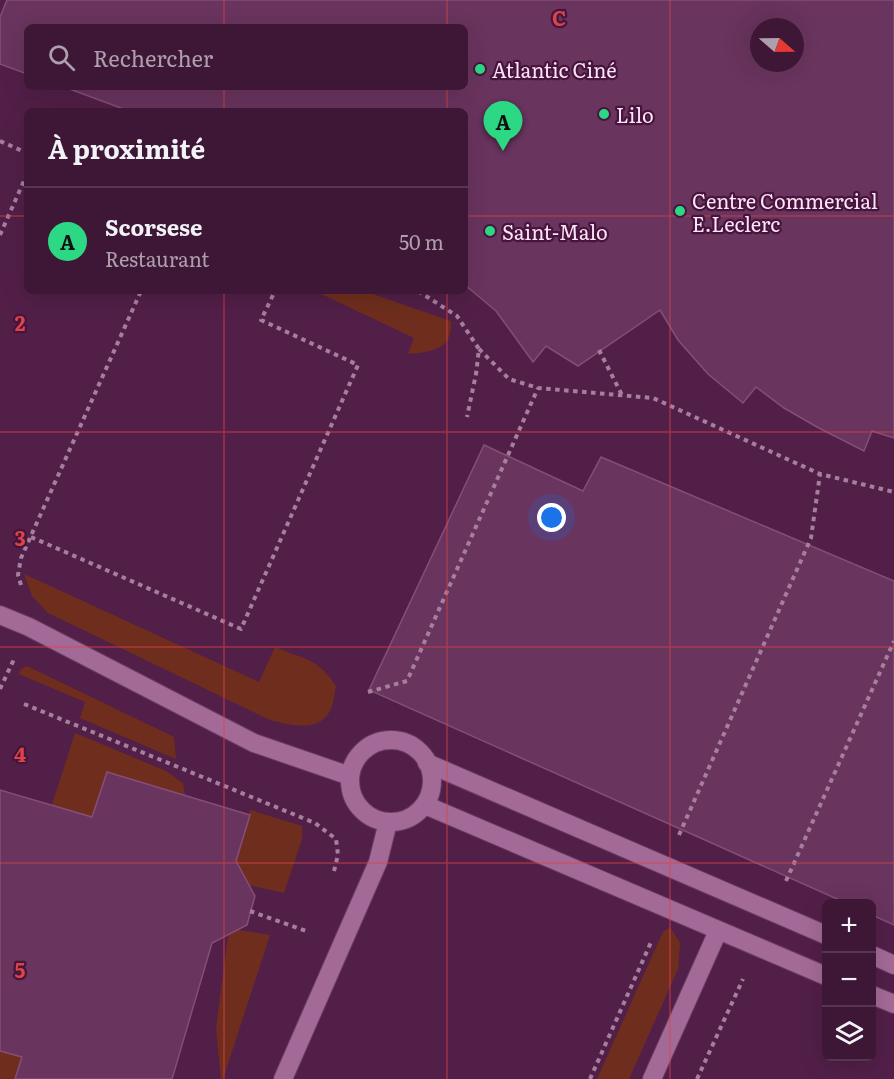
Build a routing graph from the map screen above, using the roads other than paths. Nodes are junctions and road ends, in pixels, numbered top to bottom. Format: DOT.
graph roads {
  1 [pos="0,615"];
  2 [pos="428,763"];
  3 [pos="350,776"];
  4 [pos="425,805"];
  5 [pos="388,822"];
  6 [pos="717,931"];
  7 [pos="822,933"];
  8 [pos="876,957"];
  9 [pos="894,965"];
  10 [pos="822,974"];
  11 [pos="876,997"];
  12 [pos="894,1004"];
  13 [pos="283,1079"];
  14 [pos="652,1079"];
  1 -- 3 [label="street"];
  2 -- 3 [label="street"];
  2 -- 4 [label="street"];
  2 -- 7 [label="street"];
  3 -- 5 [label="street"];
  4 -- 5 [label="street"];
  4 -- 6 [label="street"];
  5 -- 13 [label="street"];
  6 -- 10 [label="street"];
  6 -- 14 [label="street"];
  8 -- 9 [label="street"];
  11 -- 12 [label="street"];
}
